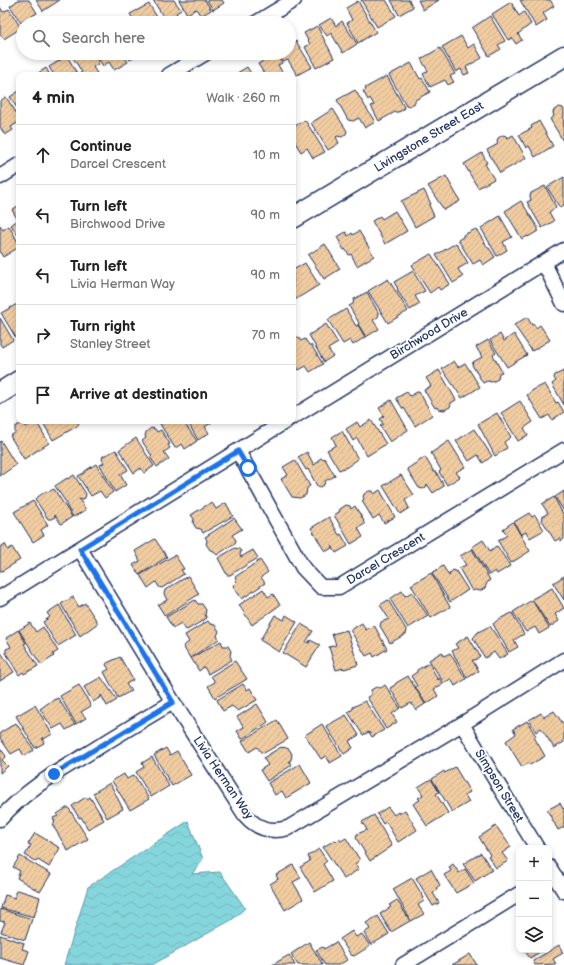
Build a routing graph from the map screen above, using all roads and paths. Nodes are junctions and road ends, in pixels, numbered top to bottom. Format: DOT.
graph roads {
  1 [pos="294,0"];
  2 [pos="268,16"];
  3 [pos="564,56"];
  4 [pos="194,60"];
  5 [pos="174,72"];
  6 [pos="16,167"];
  7 [pos="0,176"];
  8 [pos="296,216"];
  9 [pos="564,250"];
  10 [pos="544,263"];
  11 [pos="564,304"];
  12 [pos="16,383"];
  13 [pos="0,393"];
  14 [pos="296,415"];
  15 [pos="281,424"];
  16 [pos="564,450"];
  17 [pos="238,451"];
  18 [pos="80,549"];
  19 [pos="0,598"];
  20 [pos="564,660"];
  21 [pos="173,702"];
  22 [pos="462,724"];
  23 [pos="0,820"];
  24 [pos="535,845"];
  25 [pos="554,871"];
  26 [pos="564,891"];
  27 [pos="516,896"];
  28 [pos="403,965"];
  1 -- 2 [label="street"];
  3 -- 8 [label="street, Livingstone Street East"];
  4 -- 5 [label="street"];
  6 -- 7 [label="street"];
  9 -- 10 [label="street, Birchwood Drive"];
  10 -- 11 [label="street"];
  10 -- 14 [label="street, Birchwood Drive"];
  12 -- 13 [label="street"];
  15 -- 17 [label="street"];
  16 -- 17 [label="street, Darcel Crescent"];
  17 -- 18 [label="street"];
  18 -- 19 [label="street"];
  18 -- 21 [label="street, Livia Herman Way"];
  20 -- 22 [label="street, Livia Herman Way"];
  21 -- 22 [label="street, Livia Herman Way"];
  21 -- 23 [label="street"];
  22 -- 24 [label="street, Simpson Street"];
  25 -- 26 [label="street"];
  27 -- 28 [label="street"];
}
